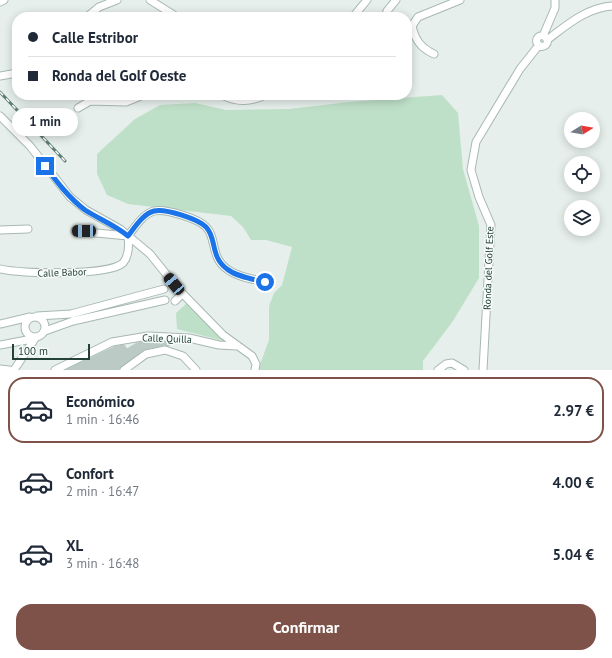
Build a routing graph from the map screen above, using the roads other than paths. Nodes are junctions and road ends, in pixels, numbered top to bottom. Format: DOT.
graph roads {
  1 [pos="4,0"];
  2 [pos="117,0"];
  3 [pos="150,0"];
  4 [pos="367,0"];
  5 [pos="396,0"];
  6 [pos="460,0"];
  7 [pos="555,0"];
  8 [pos="0,2"];
  9 [pos="612,6"];
  10 [pos="93,12"];
  11 [pos="169,12"];
  12 [pos="357,12"];
  13 [pos="387,12"];
  14 [pos="545,38"];
  15 [pos="434,54"];
  16 [pos="12,74"];
  17 [pos="0,76"];
  18 [pos="131,100"];
  19 [pos="240,100"];
  20 [pos="252,100"];
  21 [pos="78,108"];
  22 [pos="0,116"];
  23 [pos="28,229"];
  24 [pos="0,230"];
  25 [pos="75,231"];
  26 [pos="128,236"];
  27 [pos="0,269"];
  28 [pos="167,275"];
  29 [pos="265,282"];
  30 [pos="166,287"];
  31 [pos="178,289"];
  32 [pos="165,300"];
  33 [pos="175,301"];
  34 [pos="191,301"];
  35 [pos="36,316"];
  36 [pos="0,324"];
  37 [pos="45,331"];
  38 [pos="34,337"];
  39 [pos="0,345"];
  40 [pos="237,346"];
  41 [pos="0,370"];
  42 [pos="9,370"];
  43 [pos="14,370"];
  44 [pos="55,370"];
  45 [pos="124,370"];
  46 [pos="196,370"];
  47 [pos="254,370"];
  48 [pos="438,370"];
  49 [pos="464,370"];
  50 [pos="483,370"];
  1 -- 8 [label="street"];
  2 -- 10 [label="street"];
  3 -- 11 [label="street"];
  4 -- 12 [label="street"];
  5 -- 13 [label="street"];
  6 -- 15 [label="street"];
  7 -- 14 [label="street"];
  9 -- 14 [label="street, Ronda del Golf Este"];
  14 -- 50 [label="street, Ronda del Golf Este"];
  16 -- 17 [label="street"];
  18 -- 21 [label="street"];
  19 -- 20 [label="street"];
  22 -- 26 [label="street"];
  23 -- 24 [label="street"];
  25 -- 26 [label="street"];
  26 -- 27 [label="street, Calle Babor"];
  26 -- 28 [label="street"];
  26 -- 29 [label="street"];
  28 -- 30 [label="street"];
  28 -- 31 [label="street"];
  30 -- 31 [label="street"];
  30 -- 32 [label="street"];
  30 -- 35 [label="street"];
  31 -- 33 [label="street"];
  31 -- 34 [label="street"];
  32 -- 33 [label="street"];
  32 -- 37 [label="street"];
  33 -- 34 [label="street"];
  34 -- 40 [label="street"];
  35 -- 36 [label="street"];
  35 -- 37 [label="street"];
  35 -- 38 [label="street"];
  37 -- 38 [label="street"];
  38 -- 39 [label="street"];
  38 -- 43 [label="street"];
  40 -- 44 [label="street, Calle Quilla"];
  40 -- 47 [label="street"];
  41 -- 42 [label="street"];
  45 -- 46 [label="street"];
  48 -- 49 [label="street"];
}
